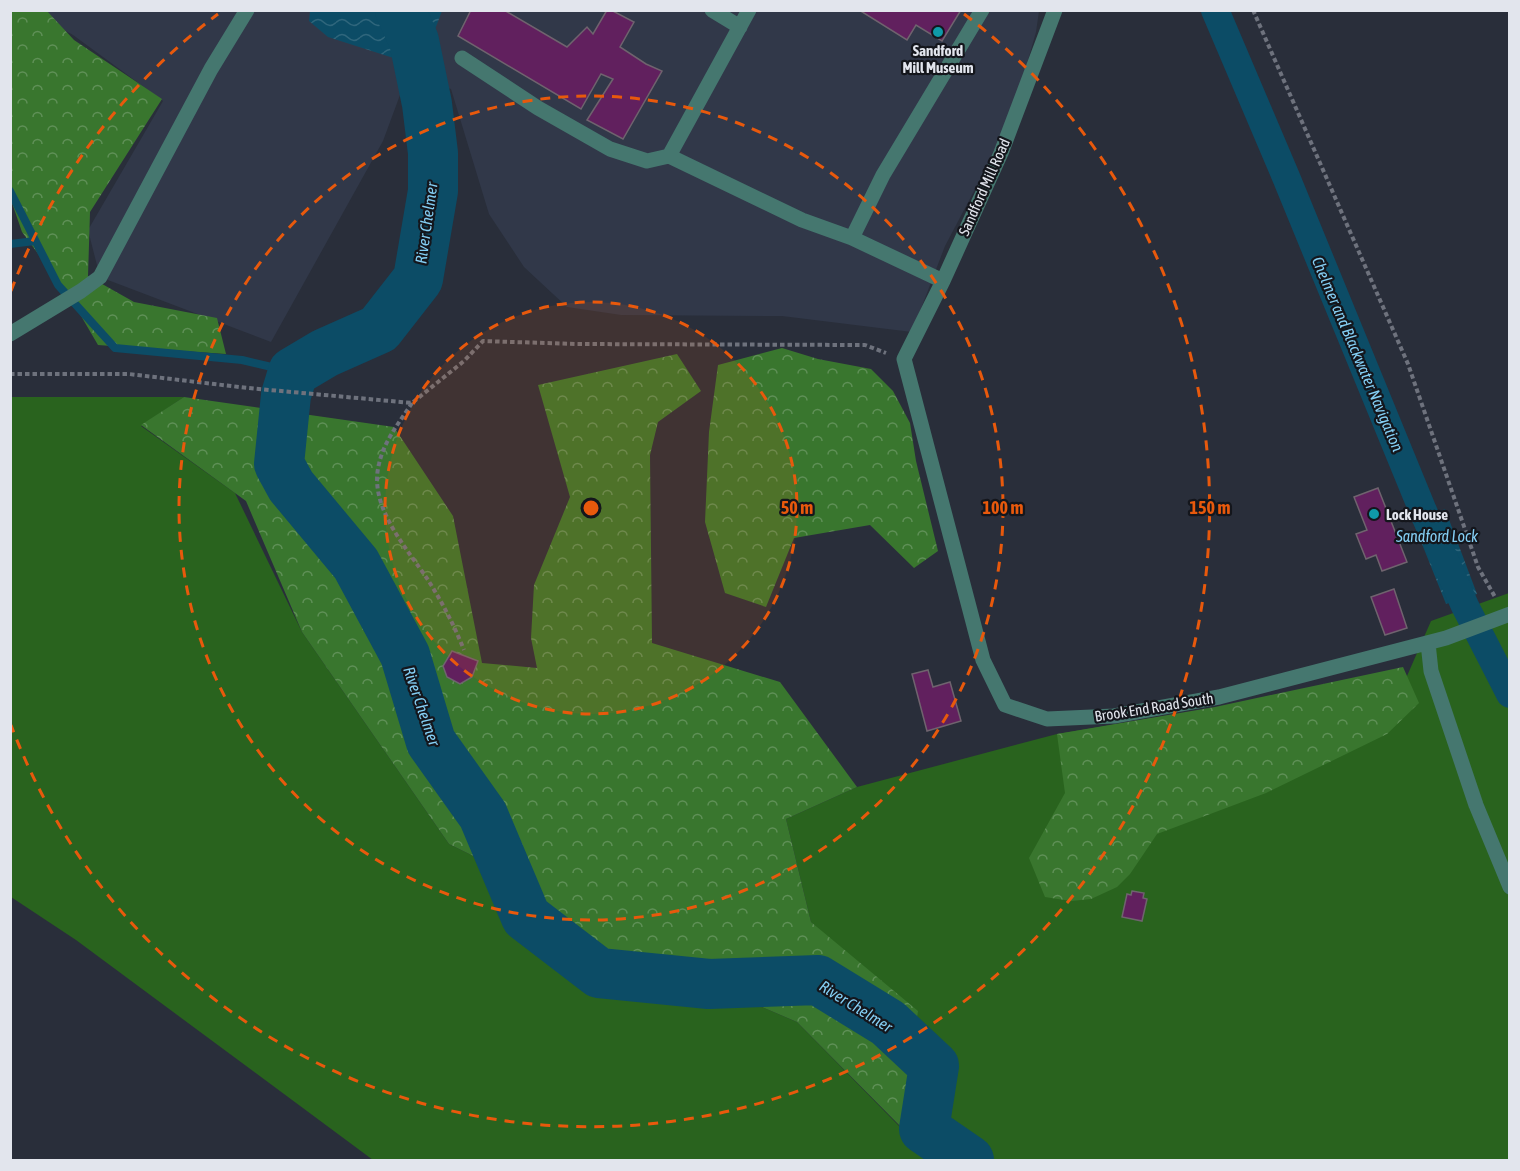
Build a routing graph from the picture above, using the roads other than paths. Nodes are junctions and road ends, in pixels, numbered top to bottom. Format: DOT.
graph roads {
  1 [pos="247,10"];
  2 [pos="712,10"];
  3 [pos="749,10"];
  4 [pos="982,10"];
  5 [pos="1055,10"];
  6 [pos="740,27"];
  7 [pos="462,58"];
  8 [pos="669,156"];
  9 [pos="852,238"];
  10 [pos="943,281"];
  11 [pos="10,334"];
  12 [pos="904,359"];
  13 [pos="1503,617"];
  14 [pos="1428,643"];
  15 [pos="1509,887"];
  1 -- 11 [label="street"];
  2 -- 6 [label="street"];
  3 -- 6 [label="street"];
  4 -- 9 [label="street"];
  5 -- 10 [label="street, Sandford Mill Road"];
  6 -- 8 [label="street"];
  7 -- 8 [label="street"];
  8 -- 9 [label="street"];
  9 -- 10 [label="street"];
  10 -- 12 [label="street, Sandford Mill Road"];
  12 -- 14 [label="street, Brook End Road South"];
  13 -- 14 [label="street, Brook End Road South"];
  14 -- 15 [label="street"];
}
